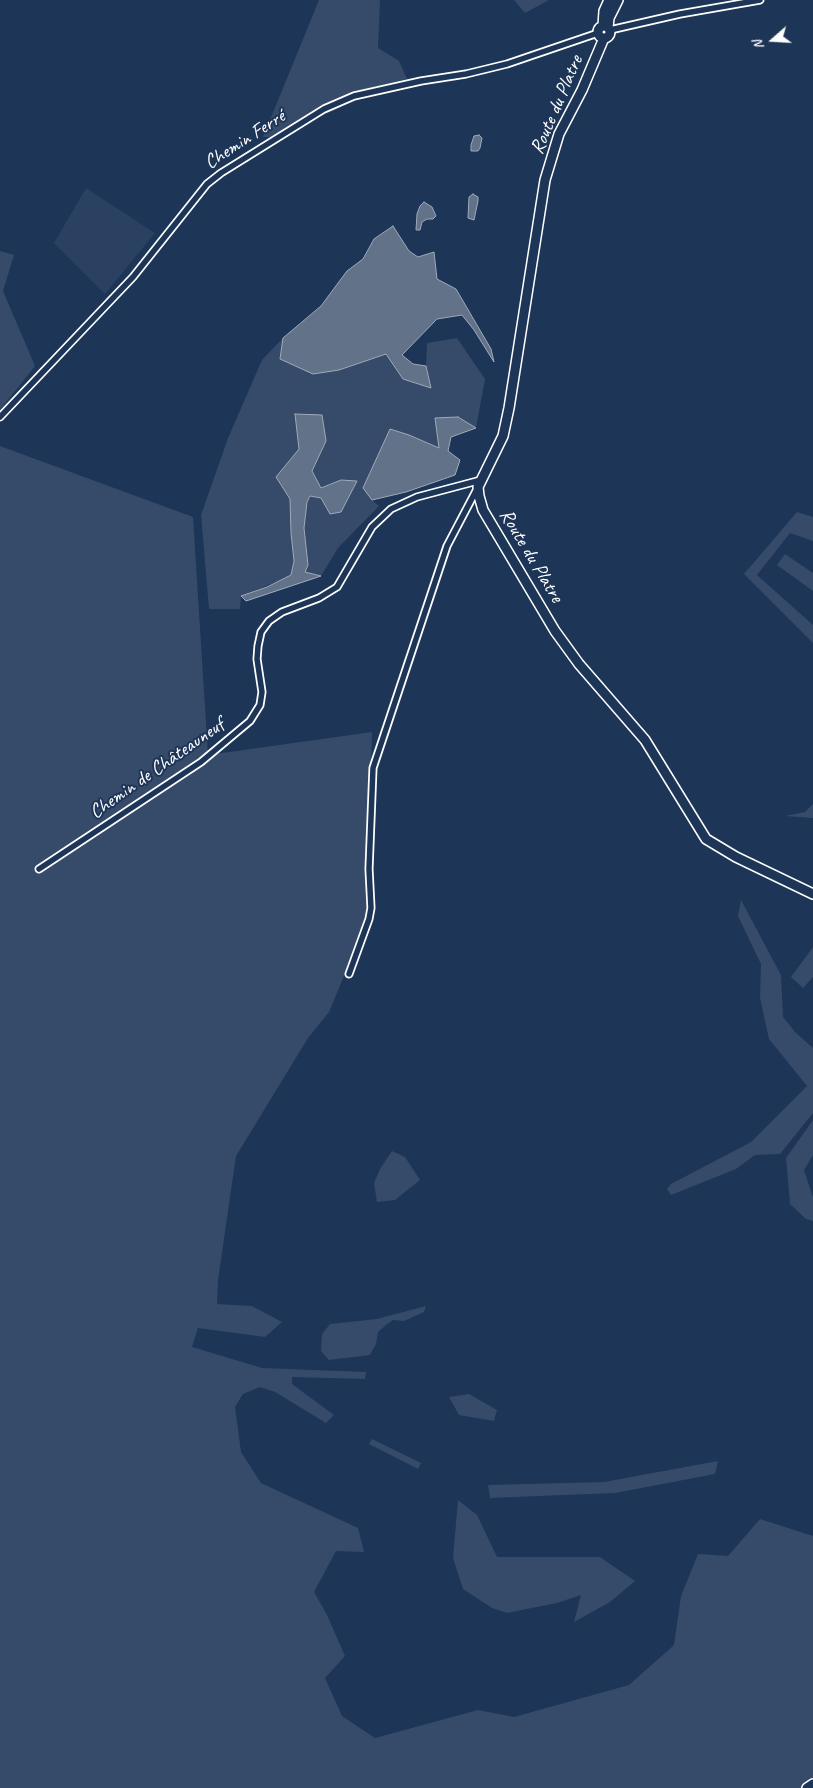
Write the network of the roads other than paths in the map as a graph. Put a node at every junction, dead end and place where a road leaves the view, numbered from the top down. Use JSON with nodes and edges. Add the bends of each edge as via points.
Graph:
{"nodes":[{"id":1,"x":609,"y":0,"type":"edge"},
{"id":2,"x":618,"y":0,"type":"edge"},
{"id":3,"x":760,"y":0,"type":"edge"},
{"id":4,"x":605,"y":31,"type":"junction"},
{"id":5,"x":0,"y":417,"type":"edge"},
{"id":6,"x":480,"y":484,"type":"junction"},
{"id":7,"x":39,"y":869,"type":"dead end"},
{"id":8,"x":813,"y":894,"type":"edge"},
{"id":9,"x":349,"y":974,"type":"dead end"},
{"id":10,"x":813,"y":1784,"type":"edge"},
{"id":11,"x":808,"y":1788,"type":"edge"}],
"edges":[{"from":1,"to":4,"type":"street","name":"Route du Platre","via":[[604,11]]},
{"from":2,"to":4,"type":"street","name":"Route du Platre"},
{"from":3,"to":4,"type":"street","name":"Chemin Ferré"},
{"from":4,"to":5,"type":"street","name":"Chemin Ferré","via":[[507,64],[354,96],[324,109],[221,173],[207,184],[92,322]]},
{"from":4,"to":6,"type":"street","name":"Route du Platre","via":[[582,90],[559,134],[546,180],[503,436]]},
{"from":6,"to":7,"type":"street","name":"Chemin de Châteauneuf","via":[[418,497],[392,509],[372,527],[337,587],[319,598],[282,612],[261,632],[257,658],[262,692],[260,705],[250,721],[201,762]]},
{"from":6,"to":8,"type":"street","name":"Route du Platre","via":[[478,496],[483,510],[555,631],[579,664],[645,740],[706,839],[736,858]]},
{"from":6,"to":9,"type":"street","via":[[447,546],[373,768],[369,869],[371,908]]},
{"from":10,"to":11,"type":"street"}]}
